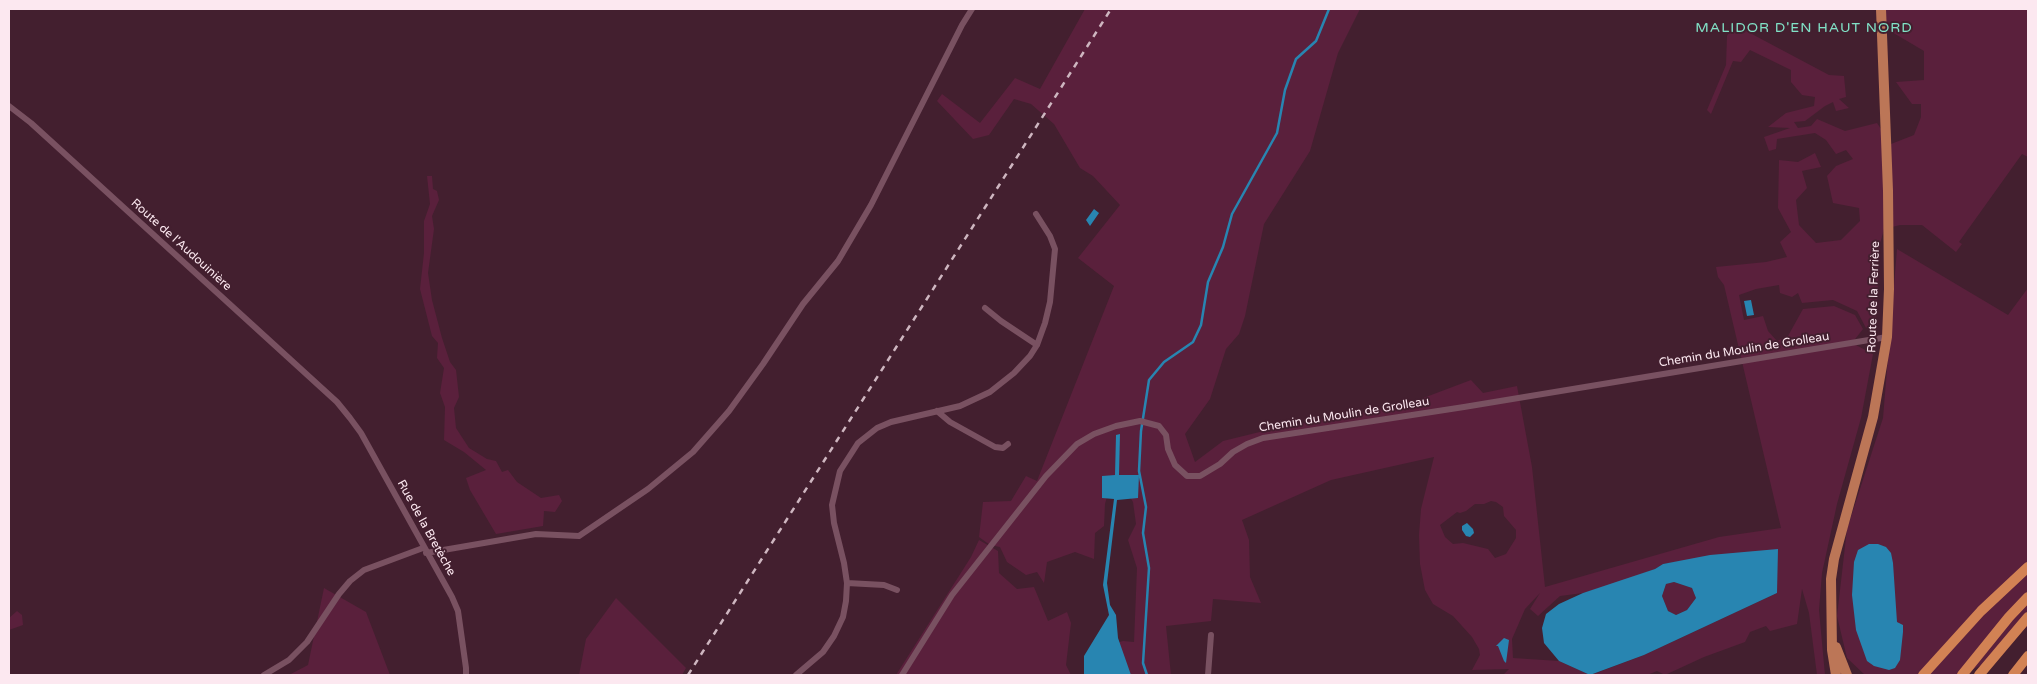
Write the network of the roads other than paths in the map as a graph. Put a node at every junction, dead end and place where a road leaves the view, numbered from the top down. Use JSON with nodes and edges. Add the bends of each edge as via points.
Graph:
{"nodes":[{"id":1,"x":972,"y":9,"type":"edge"},
{"id":2,"x":1881,"y":9,"type":"edge"},
{"id":3,"x":9,"y":106,"type":"edge"},
{"id":4,"x":1036,"y":214,"type":"dead end"},
{"id":5,"x":985,"y":308,"type":"dead end"},
{"id":6,"x":1887,"y":337,"type":"junction"},
{"id":7,"x":1037,"y":345,"type":"junction"},
{"id":8,"x":336,"y":402,"type":"joint"},
{"id":9,"x":936,"y":411,"type":"junction"},
{"id":10,"x":1008,"y":444,"type":"dead end"},
{"id":11,"x":425,"y":550,"type":"junction"},
{"id":12,"x":2028,"y":567,"type":"edge"},
{"id":13,"x":847,"y":582,"type":"junction"},
{"id":14,"x":897,"y":590,"type":"dead end"},
{"id":15,"x":2028,"y":597,"type":"edge"},
{"id":16,"x":2028,"y":617,"type":"edge"},
{"id":17,"x":1211,"y":635,"type":"dead end"},
{"id":18,"x":1833,"y":639,"type":"junction"},
{"id":19,"x":2028,"y":656,"type":"edge"},
{"id":20,"x":264,"y":675,"type":"edge"},
{"id":21,"x":466,"y":675,"type":"edge"},
{"id":22,"x":796,"y":675,"type":"edge"},
{"id":23,"x":902,"y":675,"type":"edge"},
{"id":24,"x":1208,"y":675,"type":"edge"},
{"id":25,"x":1836,"y":675,"type":"edge"},
{"id":26,"x":1848,"y":675,"type":"edge"},
{"id":27,"x":1923,"y":675,"type":"edge"},
{"id":28,"x":1962,"y":675,"type":"edge"},
{"id":29,"x":1979,"y":675,"type":"edge"},
{"id":30,"x":2013,"y":675,"type":"edge"}],
"edges":[{"from":1,"to":11,"type":"street","via":[[880,188],[838,261],[803,304],[729,411],[693,452],[648,490],[579,536],[536,534]]},
{"from":2,"to":6,"type":"main road","name":"Route de la Ferrière","via":[[1888,191]]},
{"from":3,"to":8,"type":"street","name":"Route de l'Audouinière"},
{"from":4,"to":7,"type":"street","via":[[1055,249],[1050,302]]},
{"from":5,"to":7,"type":"street"},
{"from":6,"to":18,"type":"main road","name":"Route de la Ferrière","via":[[1874,417],[1834,559]]},
{"from":6,"to":23,"type":"street","name":"Chemin du Moulin de Grolleau","via":[[1263,438],[1233,452],[1200,476],[1187,476],[1175,465],[1166,435],[1159,426],[1140,421],[1116,426],[1077,444],[1062,458],[952,595]]},
{"from":7,"to":9,"type":"street","via":[[1014,373],[990,392],[960,406]]},
{"from":8,"to":11,"type":"street","name":"Rue de la Bretèche","via":[[360,433]]},
{"from":9,"to":10,"type":"street","via":[[995,447],[1003,448]]},
{"from":9,"to":13,"type":"street","via":[[877,428],[858,443],[840,471],[832,505]]},
{"from":11,"to":20,"type":"street","via":[[364,570],[339,594],[307,642],[289,660]]},
{"from":11,"to":21,"type":"street","name":"Rue de la Bretèche","via":[[458,611]]},
{"from":12,"to":27,"type":"highway","via":[[1981,611]]},
{"from":13,"to":14,"type":"street"},
{"from":13,"to":22,"type":"street","via":[[843,618],[834,636],[823,652]]},
{"from":15,"to":28,"type":"highway"},
{"from":16,"to":29,"type":"highway"},
{"from":17,"to":24,"type":"street"},
{"from":18,"to":25,"type":"main road","name":"Route de la Ferrière"},
{"from":18,"to":26,"type":"main road","name":"Route de la Ferrière"},
{"from":19,"to":30,"type":"highway"}]}
